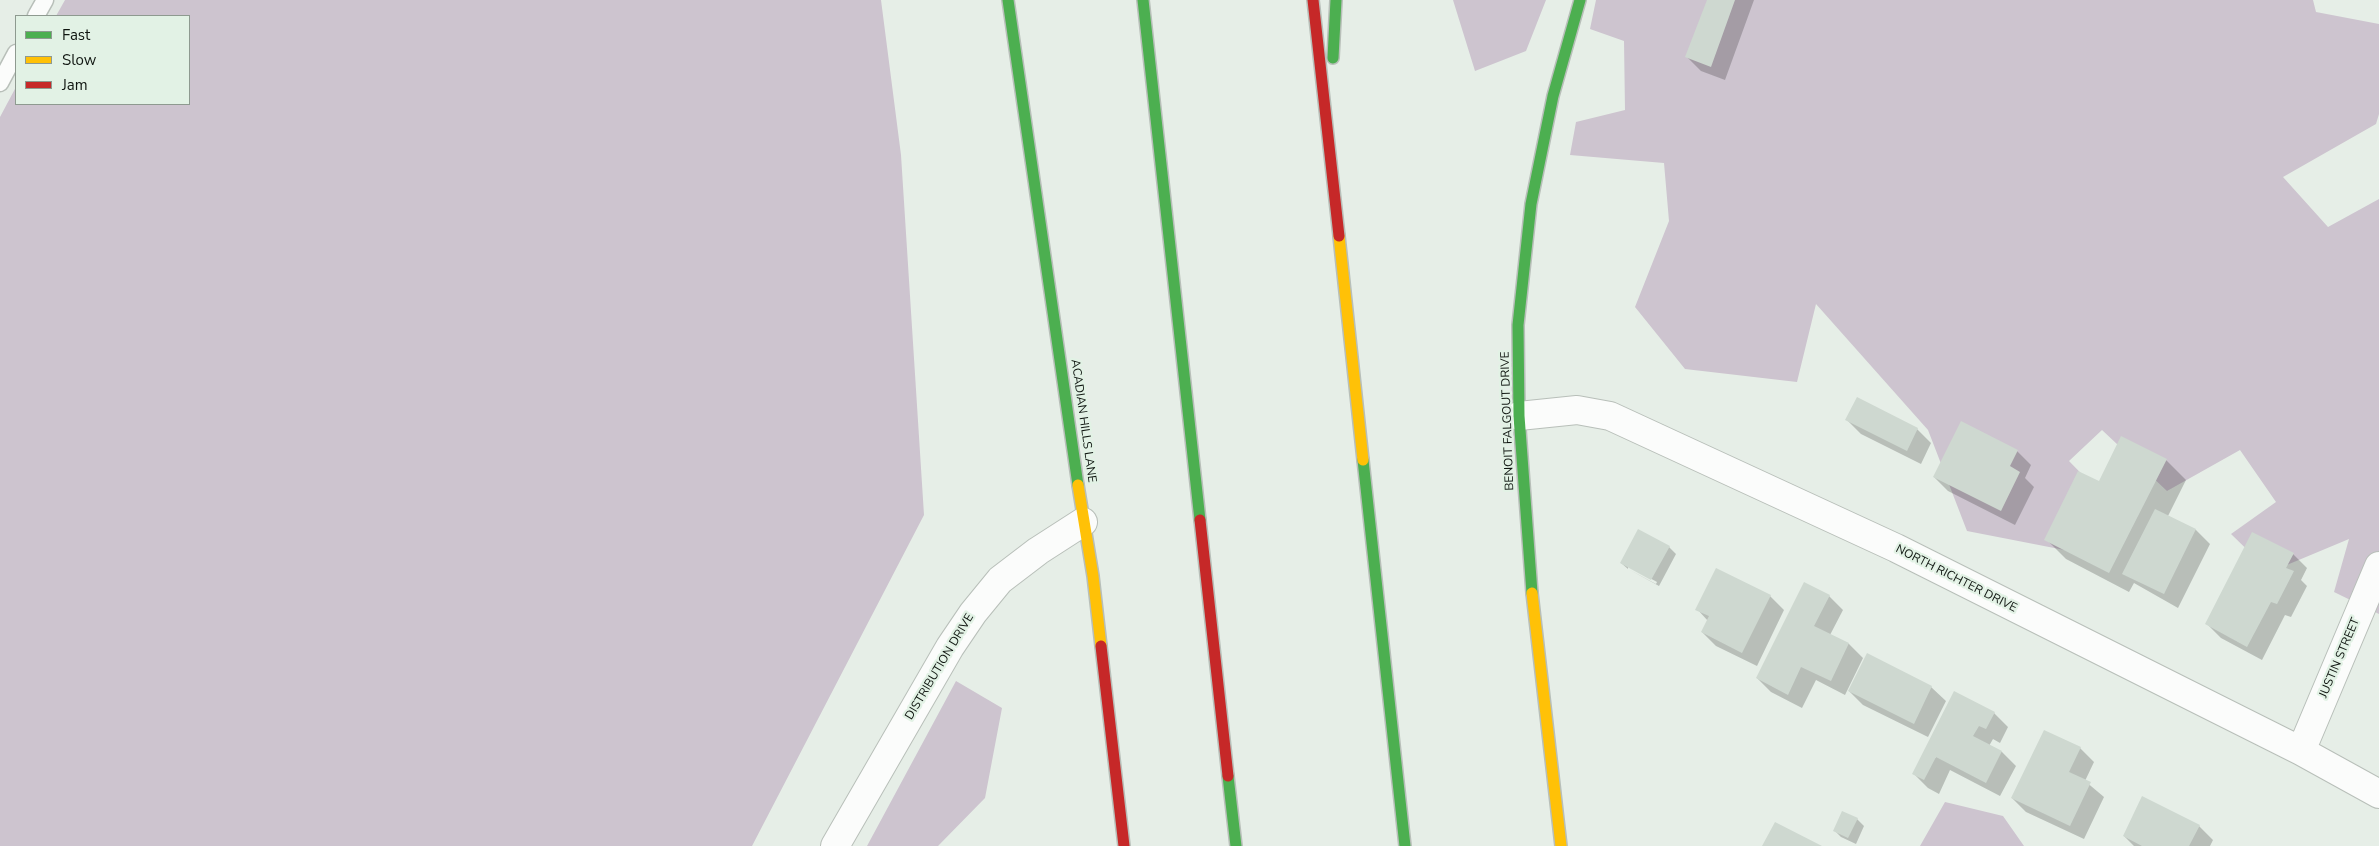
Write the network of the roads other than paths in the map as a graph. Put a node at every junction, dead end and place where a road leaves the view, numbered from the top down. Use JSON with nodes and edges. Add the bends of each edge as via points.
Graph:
{"nodes":[{"id":1,"x":45,"y":0,"type":"edge"},
{"id":2,"x":1008,"y":0,"type":"edge"},
{"id":3,"x":1142,"y":0,"type":"edge"},
{"id":4,"x":1313,"y":0,"type":"edge"},
{"id":5,"x":1336,"y":0,"type":"edge"},
{"id":6,"x":1580,"y":0,"type":"edge"},
{"id":7,"x":37,"y":15,"type":"edge"},
{"id":8,"x":15,"y":55,"type":"edge"},
{"id":9,"x":0,"y":82,"type":"edge"},
{"id":10,"x":1328,"y":142,"type":"junction"},
{"id":11,"x":1519,"y":416,"type":"junction"},
{"id":12,"x":1083,"y":522,"type":"junction"},
{"id":13,"x":2379,"y":566,"type":"edge"},
{"id":14,"x":2301,"y":751,"type":"junction"},
{"id":15,"x":2379,"y":794,"type":"edge"},
{"id":16,"x":835,"y":846,"type":"edge"},
{"id":17,"x":1124,"y":846,"type":"edge"},
{"id":18,"x":1236,"y":846,"type":"edge"},
{"id":19,"x":1405,"y":846,"type":"edge"},
{"id":20,"x":1560,"y":846,"type":"edge"}],
"edges":[{"from":1,"to":7,"type":"lane"},
{"from":2,"to":12,"type":"main road","name":"ACADIAN HILLS LANE"},
{"from":3,"to":18,"type":"main road"},
{"from":4,"to":10,"type":"main road"},
{"from":5,"to":10,"type":"main road"},
{"from":6,"to":11,"type":"main road","name":"BENOIT FALGOUT DRIVE","via":[[1553,96],[1531,204],[1518,325]]},
{"from":8,"to":9,"type":"lane"},
{"from":10,"to":19,"type":"main road"},
{"from":11,"to":14,"type":"street","name":"NORTH RICHTER DRIVE","via":[[1577,410],[1610,416],[1896,548]]},
{"from":11,"to":20,"type":"main road","name":"BENOIT FALGOUT DRIVE","via":[[1532,594]]},
{"from":12,"to":16,"type":"street","name":"DISTRIBUTION DRIVE","via":[[1000,580],[972,613]]},
{"from":12,"to":17,"type":"main road","name":"ACADIAN HILLS LANE","via":[[1093,576]]},
{"from":13,"to":14,"type":"street","name":"JUSTIN STREET"},
{"from":14,"to":15,"type":"street","name":"NORTH RICHTER DRIVE"}]}
